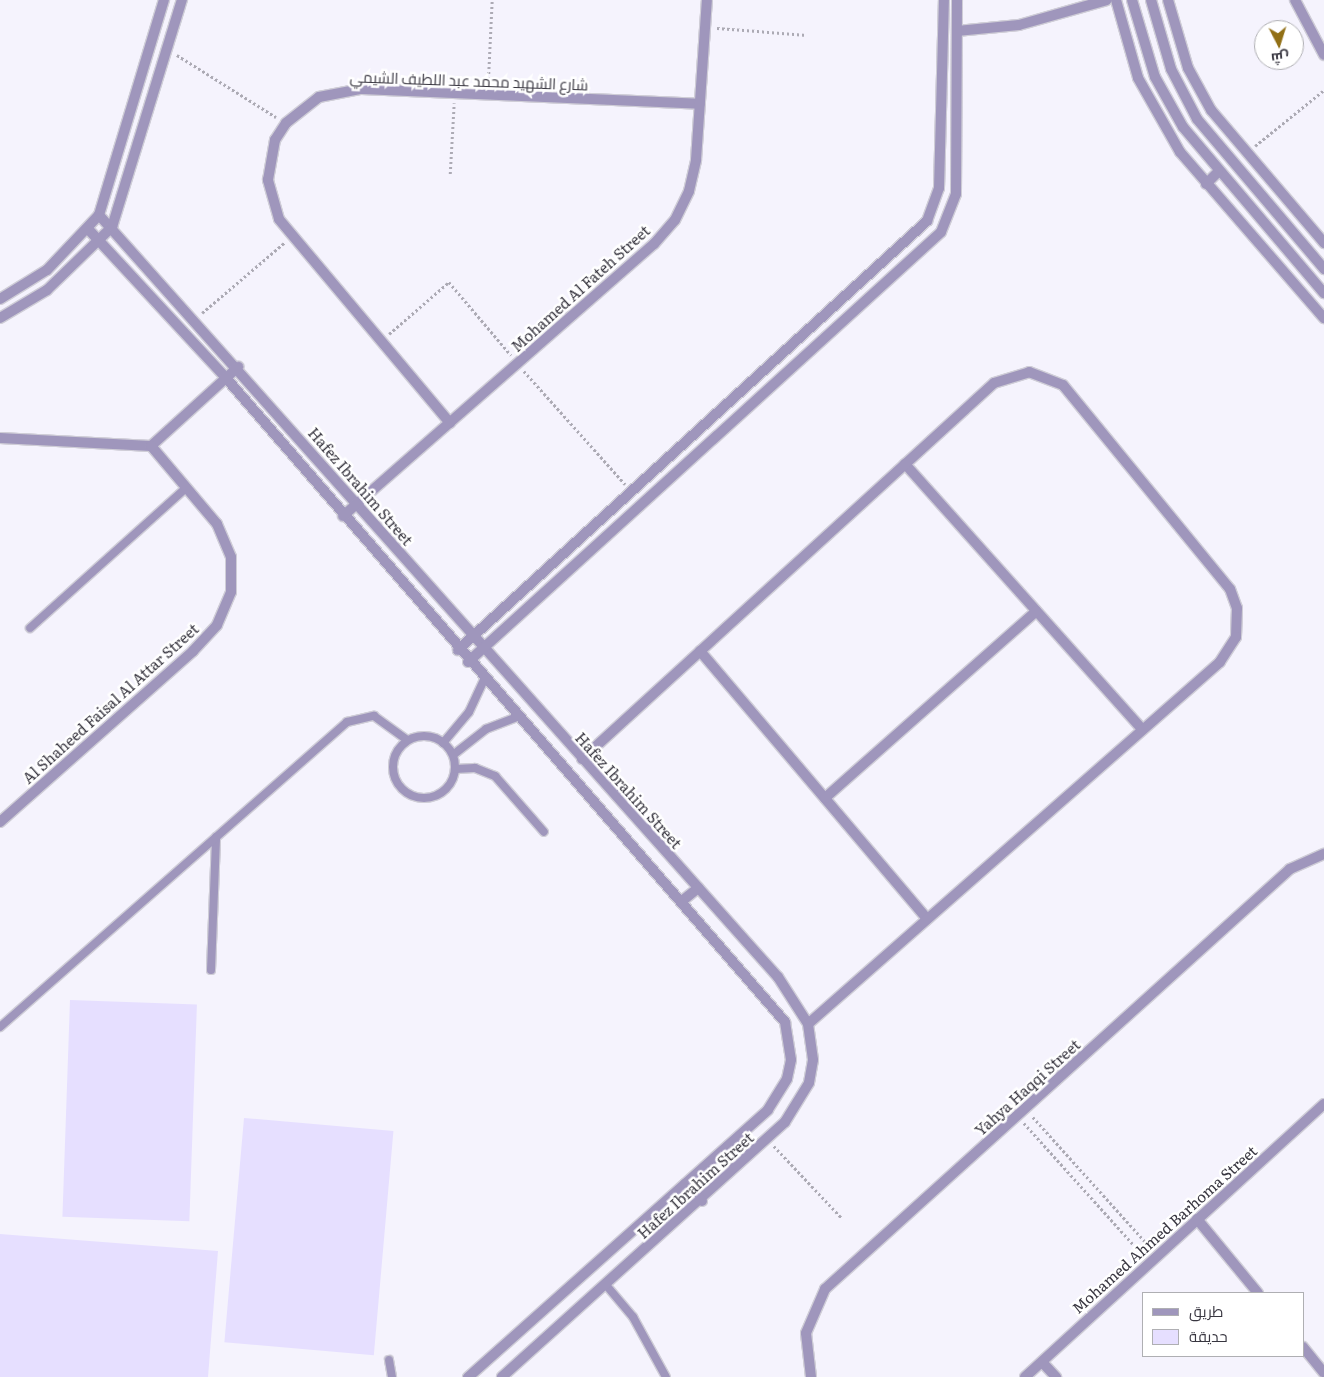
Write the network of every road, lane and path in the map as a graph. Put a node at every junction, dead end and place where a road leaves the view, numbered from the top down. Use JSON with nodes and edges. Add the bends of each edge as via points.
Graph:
{"nodes":[{"id":1,"x":164,"y":0,"type":"edge"},
{"id":2,"x":182,"y":0,"type":"edge"},
{"id":3,"x":492,"y":0,"type":"edge"},
{"id":4,"x":707,"y":0,"type":"edge"},
{"id":5,"x":944,"y":0,"type":"edge"},
{"id":6,"x":957,"y":0,"type":"edge"},
{"id":7,"x":1107,"y":0,"type":"edge"},
{"id":8,"x":1116,"y":0,"type":"edge"},
{"id":9,"x":1132,"y":0,"type":"edge"},
{"id":10,"x":1151,"y":0,"type":"edge"},
{"id":11,"x":1168,"y":0,"type":"edge"},
{"id":12,"x":1295,"y":0,"type":"edge"},
{"id":13,"x":705,"y":27,"type":"junction"},
{"id":14,"x":957,"y":32,"type":"junction"},
{"id":15,"x":807,"y":35,"type":"dead end"},
{"id":16,"x":167,"y":49,"type":"junction"},
{"id":17,"x":1324,"y":55,"type":"edge"},
{"id":18,"x":942,"y":80,"type":"junction"},
{"id":19,"x":957,"y":80,"type":"junction"},
{"id":20,"x":1324,"y":90,"type":"edge"},
{"id":21,"x":455,"y":94,"type":"junction"},
{"id":22,"x":487,"y":95,"type":"junction"},
{"id":23,"x":700,"y":104,"type":"junction"},
{"id":24,"x":286,"y":123,"type":"junction"},
{"id":25,"x":1246,"y":154,"type":"junction"},
{"id":26,"x":1218,"y":172,"type":"junction"},
{"id":27,"x":450,"y":174,"type":"dead end"},
{"id":28,"x":1206,"y":184,"type":"junction"},
{"id":29,"x":99,"y":215,"type":"junction"},
{"id":30,"x":112,"y":227,"type":"junction"},
{"id":31,"x":89,"y":230,"type":"junction"},
{"id":32,"x":292,"y":236,"type":"junction"},
{"id":33,"x":102,"y":240,"type":"junction"},
{"id":34,"x":907,"y":243,"type":"junction"},
{"id":35,"x":1324,"y":243,"type":"edge"},
{"id":36,"x":917,"y":256,"type":"junction"},
{"id":37,"x":1324,"y":269,"type":"edge"},
{"id":38,"x":1324,"y":293,"type":"edge"},
{"id":39,"x":0,"y":299,"type":"edge"},
{"id":40,"x":0,"y":318,"type":"edge"},
{"id":41,"x":1324,"y":318,"type":"edge"},
{"id":42,"x":195,"y":319,"type":"junction"},
{"id":43,"x":381,"y":341,"type":"junction"},
{"id":44,"x":518,"y":363,"type":"junction"},
{"id":45,"x":238,"y":368,"type":"junction"},
{"id":46,"x":226,"y":378,"type":"junction"},
{"id":47,"x":450,"y":423,"type":"junction"},
{"id":48,"x":0,"y":438,"type":"edge"},
{"id":49,"x":151,"y":446,"type":"junction"},
{"id":50,"x":905,"y":464,"type":"junction"},
{"id":51,"x":186,"y":488,"type":"junction"},
{"id":52,"x":632,"y":492,"type":"junction"},
{"id":53,"x":357,"y":504,"type":"junction"},
{"id":54,"x":343,"y":516,"type":"junction"},
{"id":55,"x":1036,"y":611,"type":"junction"},
{"id":56,"x":30,"y":628,"type":"dead end"},
{"id":57,"x":472,"y":637,"type":"junction"},
{"id":58,"x":483,"y":649,"type":"junction"},
{"id":59,"x":458,"y":650,"type":"junction"},
{"id":60,"x":700,"y":651,"type":"junction"},
{"id":61,"x":468,"y":662,"type":"junction"},
{"id":62,"x":484,"y":680,"type":"junction"},
{"id":63,"x":518,"y":717,"type":"junction"},
{"id":64,"x":1142,"y":729,"type":"junction"},
{"id":65,"x":407,"y":740,"type":"junction"},
{"id":66,"x":443,"y":743,"type":"junction"},
{"id":67,"x":452,"y":755,"type":"junction"},
{"id":68,"x":582,"y":759,"type":"junction"},
{"id":69,"x":455,"y":770,"type":"junction"},
{"id":70,"x":824,"y":798,"type":"junction"},
{"id":71,"x":0,"y":822,"type":"edge"},
{"id":72,"x":544,"y":832,"type":"dead end"},
{"id":73,"x":216,"y":837,"type":"junction"},
{"id":74,"x":1324,"y":854,"type":"edge"},
{"id":75,"x":698,"y":888,"type":"junction"},
{"id":76,"x":682,"y":902,"type":"junction"},
{"id":77,"x":927,"y":919,"type":"junction"},
{"id":78,"x":211,"y":970,"type":"dead end"},
{"id":79,"x":808,"y":1024,"type":"junction"},
{"id":80,"x":0,"y":1028,"type":"edge"},
{"id":81,"x":1324,"y":1104,"type":"edge"},
{"id":82,"x":1021,"y":1112,"type":"junction"},
{"id":83,"x":768,"y":1139,"type":"junction"},
{"id":84,"x":685,"y":1184,"type":"junction"},
{"id":85,"x":702,"y":1201,"type":"junction"},
{"id":86,"x":841,"y":1217,"type":"dead end"},
{"id":87,"x":1197,"y":1219,"type":"junction"},
{"id":88,"x":1158,"y":1256,"type":"junction"},
{"id":89,"x":1150,"y":1263,"type":"junction"},
{"id":90,"x":606,"y":1285,"type":"junction"},
{"id":91,"x":1257,"y":1292,"type":"edge"},
{"id":92,"x":1304,"y":1348,"type":"edge"},
{"id":93,"x":389,"y":1360,"type":"dead end"},
{"id":94,"x":1042,"y":1362,"type":"junction"},
{"id":95,"x":1320,"y":1362,"type":"edge"},
{"id":96,"x":1324,"y":1373,"type":"edge"},
{"id":97,"x":504,"y":1376,"type":"edge"},
{"id":98,"x":392,"y":1377,"type":"edge"},
{"id":99,"x":468,"y":1377,"type":"edge"},
{"id":100,"x":666,"y":1377,"type":"edge"},
{"id":101,"x":811,"y":1377,"type":"edge"},
{"id":102,"x":1025,"y":1377,"type":"edge"},
{"id":103,"x":1056,"y":1377,"type":"edge"}],
"edges":[{"from":1,"to":29,"type":"street"},
{"from":2,"to":16,"type":"street"},
{"from":3,"to":22,"type":"path"},
{"from":4,"to":13,"type":"street","name":"Mohamed Al Fateh Street"},
{"from":5,"to":18,"type":"street"},
{"from":6,"to":14,"type":"street"},
{"from":7,"to":14,"type":"street","via":[[1019,25]]},
{"from":8,"to":28,"type":"street","via":[[1138,78],[1157,116]]},
{"from":9,"to":26,"type":"street","via":[[1145,50],[1168,103]]},
{"from":10,"to":37,"type":"street","via":[[1171,69],[1197,118]]},
{"from":11,"to":25,"type":"street","via":[[1178,40],[1198,90]]},
{"from":12,"to":17,"type":"street"},
{"from":13,"to":15,"type":"path"},
{"from":13,"to":23,"type":"street","name":"Mohamed Al Fateh Street"},
{"from":14,"to":19,"type":"street"},
{"from":16,"to":24,"type":"path"},
{"from":16,"to":30,"type":"street"},
{"from":18,"to":19,"type":"street"},
{"from":18,"to":34,"type":"street","via":[[938,188],[927,221]]},
{"from":19,"to":36,"type":"street","via":[[953,208],[941,232]]},
{"from":20,"to":25,"type":"path"},
{"from":21,"to":22,"type":"street","name":"شارع الشهيد محمد عبد اللطيف الشيمي"},
{"from":21,"to":24,"type":"street","name":"شارع الشهيد محمد عبد اللطيف الشيمي","via":[[340,90],[313,100]]},
{"from":21,"to":27,"type":"path"},
{"from":22,"to":23,"type":"street","name":"شارع الشهيد محمد عبد اللطيف الشيمي"},
{"from":23,"to":44,"type":"street","name":"Mohamed Al Fateh Street","via":[[696,160],[689,191],[675,220],[654,244]]},
{"from":24,"to":32,"type":"street","name":"شارع الشهيد محمد عبد اللطيف الشيمي","via":[[275,140],[268,180],[271,201]]},
{"from":25,"to":35,"type":"street"},
{"from":26,"to":28,"type":"street"},
{"from":26,"to":38,"type":"street"},
{"from":28,"to":41,"type":"street"},
{"from":29,"to":30,"type":"street","name":"Hafez Ibrahim Street"},
{"from":29,"to":31,"type":"street"},
{"from":30,"to":33,"type":"street"},
{"from":30,"to":42,"type":"street","name":"Hafez Ibrahim Street"},
{"from":31,"to":33,"type":"street","name":"Hafez Ibrahim Street"},
{"from":31,"to":39,"type":"street","via":[[47,270]]},
{"from":32,"to":42,"type":"path"},
{"from":32,"to":43,"type":"street","name":"شارع الشهيد محمد عبد اللطيف الشيمي"},
{"from":33,"to":40,"type":"street","via":[[47,290]]},
{"from":33,"to":46,"type":"street","name":"Hafez Ibrahim Street"},
{"from":34,"to":36,"type":"street"},
{"from":34,"to":52,"type":"street"},
{"from":36,"to":58,"type":"street"},
{"from":42,"to":45,"type":"street","name":"Hafez Ibrahim Street"},
{"from":43,"to":44,"type":"path","via":[[449,282]]},
{"from":43,"to":47,"type":"street","name":"شارع الشهيد محمد عبد اللطيف الشيمي"},
{"from":44,"to":47,"type":"street","name":"Mohamed Al Fateh Street"},
{"from":44,"to":52,"type":"path"},
{"from":45,"to":46,"type":"street"},
{"from":45,"to":53,"type":"street","name":"Hafez Ibrahim Street"},
{"from":46,"to":49,"type":"street"},
{"from":46,"to":54,"type":"street","name":"Hafez Ibrahim Street"},
{"from":47,"to":53,"type":"street","name":"Mohamed Al Fateh Street"},
{"from":48,"to":49,"type":"street"},
{"from":49,"to":51,"type":"street","name":"Al Shaheed Faisal Al Attar Street"},
{"from":50,"to":55,"type":"street"},
{"from":50,"to":60,"type":"street"},
{"from":50,"to":64,"type":"street","via":[[1002,378],[1029,372],[1063,385],[1230,589],[1238,608],[1236,637],[1227,655]]},
{"from":51,"to":56,"type":"lane"},
{"from":51,"to":71,"type":"street","name":"Al Shaheed Faisal Al Attar Street","via":[[217,524],[230,557],[230,592],[217,625]]},
{"from":52,"to":57,"type":"street"},
{"from":53,"to":54,"type":"street","name":"Mohamed Al Fateh Street"},
{"from":53,"to":57,"type":"street","name":"Hafez Ibrahim Street"},
{"from":54,"to":59,"type":"street","name":"Hafez Ibrahim Street"},
{"from":55,"to":64,"type":"street"},
{"from":55,"to":70,"type":"street"},
{"from":57,"to":58,"type":"street","name":"Hafez Ibrahim Street"},
{"from":57,"to":59,"type":"street"},
{"from":58,"to":61,"type":"street"},
{"from":58,"to":68,"type":"street","name":"Hafez Ibrahim Street"},
{"from":59,"to":61,"type":"street","name":"Hafez Ibrahim Street"},
{"from":60,"to":68,"type":"street"},
{"from":60,"to":70,"type":"street"},
{"from":61,"to":62,"type":"street","name":"Hafez Ibrahim Street"},
{"from":62,"to":63,"type":"street","name":"Hafez Ibrahim Street"},
{"from":62,"to":66,"type":"lane","via":[[469,712]]},
{"from":63,"to":67,"type":"lane","via":[[486,729]]},
{"from":63,"to":76,"type":"street","name":"Hafez Ibrahim Street"},
{"from":64,"to":77,"type":"street"},
{"from":65,"to":66,"type":"lane","via":[[430,736]]},
{"from":65,"to":69,"type":"lane","via":[[396,751],[392,765],[394,780],[404,792],[433,798],[450,784]]},
{"from":65,"to":73,"type":"lane","via":[[381,719],[352,718]]},
{"from":66,"to":67,"type":"lane"},
{"from":67,"to":69,"type":"lane"},
{"from":68,"to":75,"type":"street","name":"Hafez Ibrahim Street"},
{"from":69,"to":72,"type":"lane","via":[[475,768],[495,776]]},
{"from":70,"to":77,"type":"street"},
{"from":73,"to":78,"type":"lane"},
{"from":73,"to":80,"type":"lane"},
{"from":74,"to":82,"type":"street","name":"Yahya Haqqi Street","via":[[1290,869]]},
{"from":75,"to":76,"type":"street"},
{"from":75,"to":79,"type":"street","name":"Hafez Ibrahim Street","via":[[793,995]]},
{"from":76,"to":84,"type":"street","name":"Hafez Ibrahim Street","via":[[774,1005],[785,1022],[791,1060],[787,1078],[768,1110]]},
{"from":77,"to":79,"type":"street"},
{"from":79,"to":83,"type":"street","name":"Hafez Ibrahim Street","via":[[813,1060],[809,1083],[798,1104]]},
{"from":81,"to":87,"type":"street","name":"Mohamed Ahmed Barhoma Street"},
{"from":82,"to":88,"type":"path"},
{"from":82,"to":89,"type":"path"},
{"from":82,"to":101,"type":"street","name":"Yahya Haqqi Street","via":[[825,1289],[806,1333]]},
{"from":83,"to":85,"type":"street","name":"Hafez Ibrahim Street"},
{"from":83,"to":86,"type":"path"},
{"from":84,"to":85,"type":"street"},
{"from":84,"to":99,"type":"street","name":"Hafez Ibrahim Street"},
{"from":85,"to":90,"type":"street","name":"Hafez Ibrahim Street"},
{"from":87,"to":88,"type":"street","name":"Mohamed Ahmed Barhoma Street"},
{"from":87,"to":91,"type":"street"},
{"from":88,"to":89,"type":"street","name":"Mohamed Ahmed Barhoma Street"},
{"from":89,"to":94,"type":"street","name":"Mohamed Ahmed Barhoma Street"},
{"from":90,"to":97,"type":"street","name":"Hafez Ibrahim Street"},
{"from":90,"to":100,"type":"lane","via":[[633,1316]]},
{"from":92,"to":95,"type":"street"},
{"from":93,"to":98,"type":"lane"},
{"from":94,"to":102,"type":"street","name":"Mohamed Ahmed Barhoma Street"},
{"from":94,"to":103,"type":"street"},
{"from":95,"to":96,"type":"street"}]}
